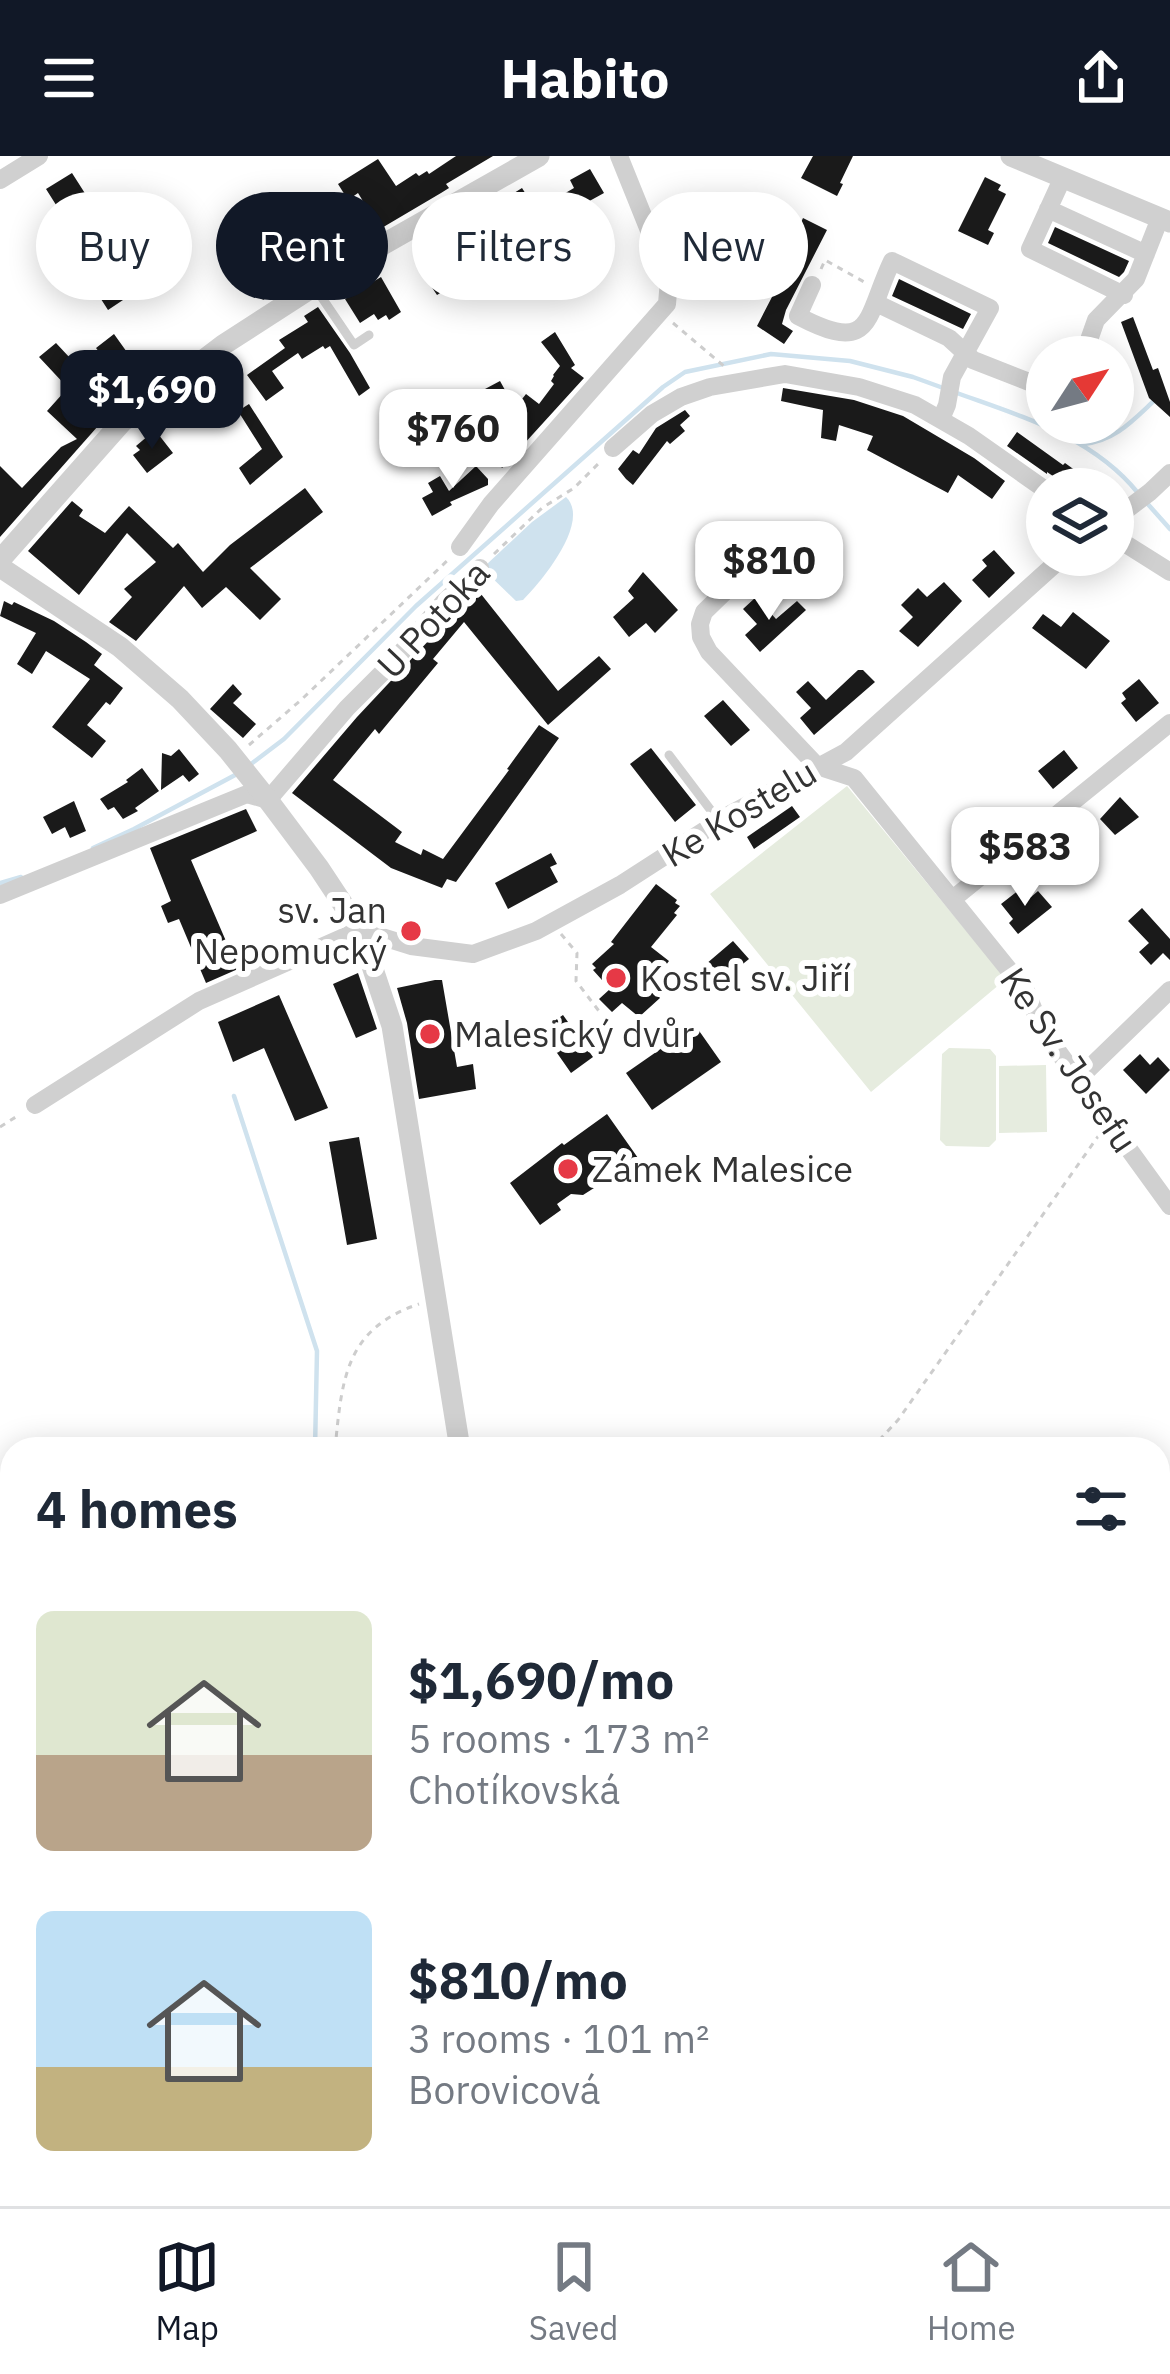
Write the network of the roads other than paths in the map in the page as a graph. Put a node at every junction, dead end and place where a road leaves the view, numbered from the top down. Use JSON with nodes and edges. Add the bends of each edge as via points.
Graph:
{"nodes":[{"id":1,"x":39,"y":156,"type":"edge"},
{"id":2,"x":539,"y":156,"type":"edge"},
{"id":3,"x":619,"y":156,"type":"edge"},
{"id":4,"x":1011,"y":156,"type":"edge"},
{"id":5,"x":1063,"y":178,"type":"junction"},
{"id":6,"x":0,"y":180,"type":"edge"},
{"id":7,"x":1048,"y":209,"type":"junction"},
{"id":8,"x":1165,"y":220,"type":"edge"},
{"id":9,"x":388,"y":243,"type":"edge"},
{"id":10,"x":1146,"y":254,"type":"junction"},
{"id":11,"x":812,"y":285,"type":"road end"},
{"id":12,"x":1124,"y":295,"type":"junction"},
{"id":13,"x":877,"y":296,"type":"junction"},
{"id":14,"x":293,"y":300,"type":"edge"},
{"id":15,"x":323,"y":300,"type":"edge"},
{"id":16,"x":369,"y":335,"type":"dead end"},
{"id":17,"x":1090,"y":336,"type":"edge"},
{"id":18,"x":966,"y":355,"type":"junction"},
{"id":19,"x":1026,"y":381,"type":"edge"},
{"id":20,"x":944,"y":412,"type":"junction"},
{"id":21,"x":614,"y":448,"type":"road end"},
{"id":22,"x":1170,"y":473,"type":"edge"},
{"id":23,"x":1026,"y":475,"type":"edge"},
{"id":24,"x":1134,"y":505,"type":"edge"},
{"id":25,"x":460,"y":547,"type":"road end"},
{"id":26,"x":1134,"y":549,"type":"edge"},
{"id":27,"x":0,"y":564,"type":"edge"},
{"id":28,"x":480,"y":568,"type":"road end"},
{"id":29,"x":1170,"y":572,"type":"edge"},
{"id":30,"x":762,"y":575,"type":"dead end"},
{"id":31,"x":1042,"y":576,"type":"edge"},
{"id":32,"x":1170,"y":723,"type":"edge"},
{"id":33,"x":669,"y":755,"type":"dead end"},
{"id":34,"x":817,"y":766,"type":"junction"},
{"id":35,"x":268,"y":800,"type":"junction"},
{"id":36,"x":719,"y":820,"type":"junction"},
{"id":37,"x":0,"y":895,"type":"edge"},
{"id":38,"x":954,"y":898,"type":"junction"},
{"id":39,"x":360,"y":930,"type":"junction"},
{"id":40,"x":1170,"y":990,"type":"edge"},
{"id":41,"x":1077,"y":1080,"type":"junction"},
{"id":42,"x":35,"y":1105,"type":"road end"},
{"id":43,"x":1170,"y":1206,"type":"edge"},
{"id":44,"x":458,"y":1437,"type":"edge"}],
"edges":[{"from":1,"to":6,"type":"street"},
{"from":2,"to":9,"type":"street"},
{"from":3,"to":25,"type":"street","via":[[670,296]]},
{"from":4,"to":5,"type":"street"},
{"from":5,"to":7,"type":"street"},
{"from":5,"to":8,"type":"street"},
{"from":7,"to":10,"type":"street"},
{"from":7,"to":12,"type":"street","via":[[1030,249]]},
{"from":8,"to":10,"type":"street"},
{"from":10,"to":12,"type":"street"},
{"from":11,"to":13,"type":"street","via":[[798,316],[844,334],[872,316]]},
{"from":12,"to":17,"type":"street"},
{"from":13,"to":18,"type":"street"},
{"from":13,"to":18,"type":"street","via":[[892,261],[990,308]]},
{"from":14,"to":27,"type":"street","via":[[122,422]]},
{"from":15,"to":16,"type":"lane","via":[[354,345]]},
{"from":18,"to":19,"type":"street"},
{"from":18,"to":20,"type":"street"},
{"from":20,"to":21,"type":"street","via":[[785,374],[681,397]]},
{"from":20,"to":23,"type":"street"},
{"from":22,"to":24,"type":"street"},
{"from":26,"to":29,"type":"street"},
{"from":27,"to":35,"type":"street","via":[[180,699]]},
{"from":28,"to":35,"type":"street","name":"U Potoka"},
{"from":30,"to":34,"type":"street","name":"Ke Sv. Josefu","via":[[738,579],[704,612],[701,637]]},
{"from":31,"to":34,"type":"street","name":"Ke Kostelu","via":[[846,752]]},
{"from":32,"to":38,"type":"street"},
{"from":33,"to":36,"type":"lane"},
{"from":34,"to":36,"type":"street","name":"Ke Kostelu"},
{"from":34,"to":38,"type":"street","name":"Ke Sv. Josefu","via":[[854,778]]},
{"from":35,"to":37,"type":"street","via":[[247,794]]},
{"from":35,"to":39,"type":"street"},
{"from":36,"to":39,"type":"street","name":"Ke Kostelu","via":[[536,932],[472,954]]},
{"from":38,"to":41,"type":"street","name":"Ke Sv. Josefu","via":[[1027,991]]},
{"from":39,"to":42,"type":"street","via":[[200,1001]]},
{"from":39,"to":44,"type":"street","via":[[392,1026]]},
{"from":40,"to":41,"type":"street"},
{"from":41,"to":43,"type":"street","name":"Ke Sv. Josefu"}]}
